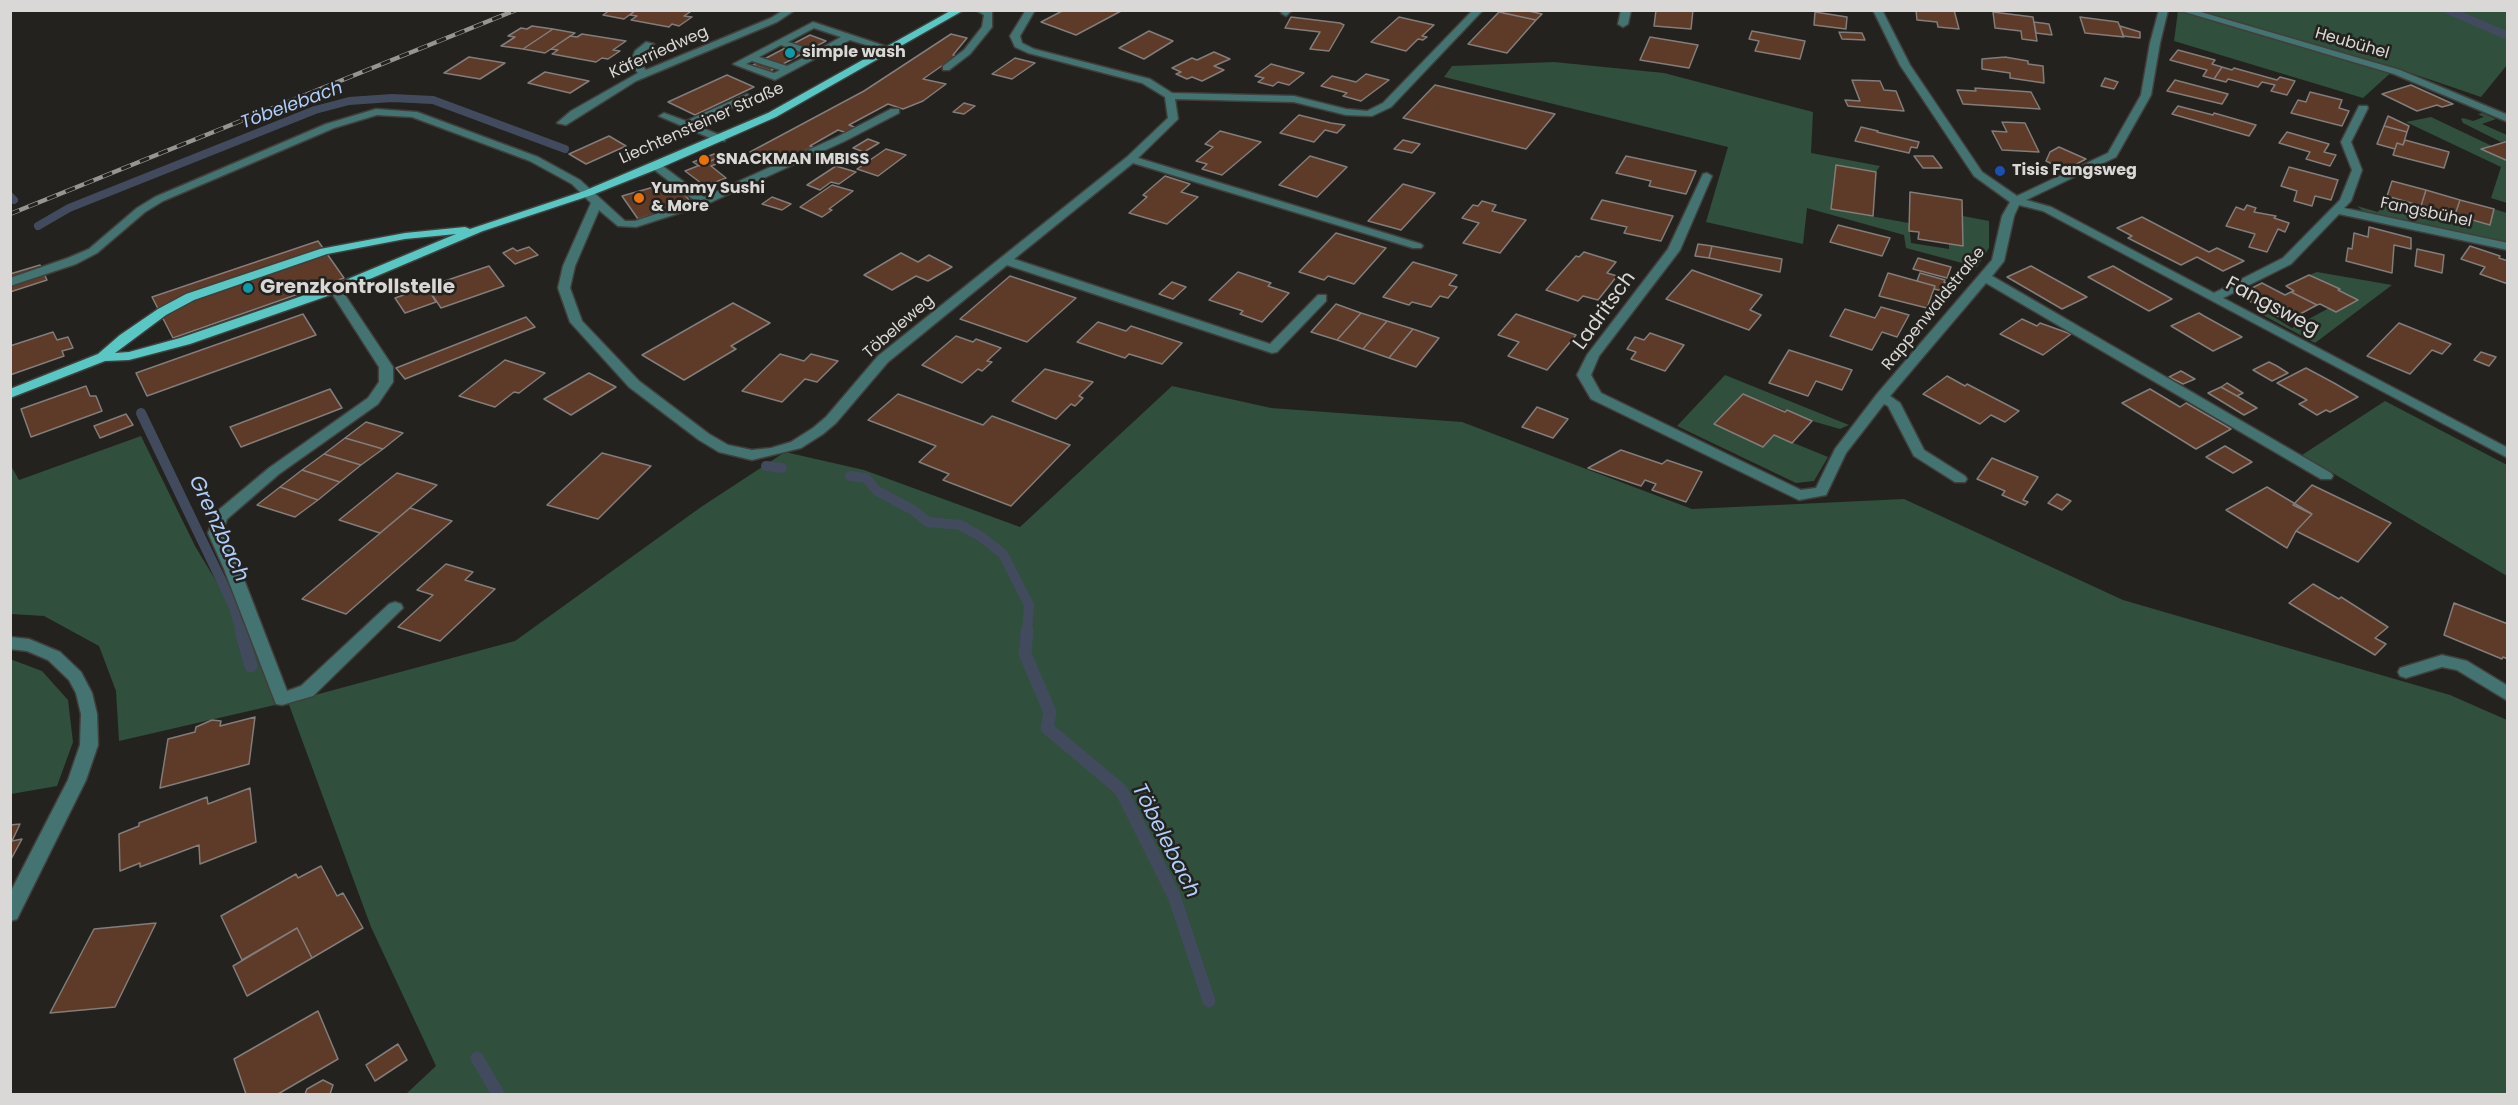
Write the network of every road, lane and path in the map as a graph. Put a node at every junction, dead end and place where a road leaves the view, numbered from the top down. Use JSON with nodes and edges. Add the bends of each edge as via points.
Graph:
{"nodes":[{"id":1,"x":791,"y":10,"type":"edge"},
{"id":2,"x":960,"y":10,"type":"edge"},
{"id":3,"x":980,"y":10,"type":"edge"},
{"id":4,"x":1031,"y":10,"type":"edge"},
{"id":5,"x":1479,"y":10,"type":"edge"},
{"id":6,"x":1626,"y":10,"type":"edge"},
{"id":7,"x":1877,"y":10,"type":"edge"},
{"id":8,"x":2164,"y":10,"type":"edge"},
{"id":9,"x":2182,"y":10,"type":"edge"},
{"id":10,"x":1623,"y":24,"type":"dead end"},
{"id":11,"x":792,"y":36,"type":"junction"},
{"id":12,"x":849,"y":37,"type":"junction"},
{"id":13,"x":780,"y":42,"type":"junction"},
{"id":14,"x":649,"y":45,"type":"dead end"},
{"id":15,"x":829,"y":48,"type":"junction"},
{"id":16,"x":892,"y":50,"type":"junction"},
{"id":17,"x":761,"y":52,"type":"junction"},
{"id":18,"x":817,"y":54,"type":"junction"},
{"id":19,"x":798,"y":64,"type":"junction"},
{"id":20,"x":946,"y":68,"type":"dead end"},
{"id":21,"x":644,"y":74,"type":"junction"},
{"id":22,"x":1170,"y":96,"type":"junction"},
{"id":23,"x":747,"y":97,"type":"dead end"},
{"id":24,"x":2363,"y":108,"type":"dead end"},
{"id":25,"x":895,"y":111,"type":"dead end"},
{"id":26,"x":664,"y":116,"type":"dead end"},
{"id":27,"x":2508,"y":119,"type":"edge"},
{"id":28,"x":562,"y":123,"type":"dead end"},
{"id":29,"x":686,"y":125,"type":"junction"},
{"id":30,"x":721,"y":139,"type":"junction"},
{"id":31,"x":1131,"y":159,"type":"junction"},
{"id":32,"x":656,"y":166,"type":"junction"},
{"id":33,"x":1707,"y":176,"type":"dead end"},
{"id":34,"x":593,"y":197,"type":"junction"},
{"id":35,"x":2016,"y":201,"type":"junction"},
{"id":36,"x":703,"y":202,"type":"junction"},
{"id":37,"x":2337,"y":210,"type":"junction"},
{"id":38,"x":479,"y":229,"type":"junction"},
{"id":39,"x":1417,"y":246,"type":"dead end"},
{"id":40,"x":2508,"y":247,"type":"edge"},
{"id":41,"x":1005,"y":260,"type":"junction"},
{"id":42,"x":1985,"y":277,"type":"junction"},
{"id":43,"x":10,"y":282,"type":"edge"},
{"id":44,"x":335,"y":288,"type":"junction"},
{"id":45,"x":1322,"y":298,"type":"dead end"},
{"id":46,"x":2213,"y":298,"type":"junction"},
{"id":47,"x":103,"y":357,"type":"junction"},
{"id":48,"x":10,"y":394,"type":"edge"},
{"id":49,"x":1881,"y":398,"type":"junction"},
{"id":50,"x":2508,"y":454,"type":"edge"},
{"id":51,"x":2326,"y":476,"type":"dead end"},
{"id":52,"x":1960,"y":479,"type":"dead end"},
{"id":53,"x":1800,"y":495,"type":"joint"},
{"id":54,"x":395,"y":608,"type":"dead end"},
{"id":55,"x":10,"y":643,"type":"edge"},
{"id":56,"x":2406,"y":672,"type":"dead end"},
{"id":57,"x":2508,"y":695,"type":"edge"},
{"id":58,"x":10,"y":913,"type":"edge"}],
"edges":[{"from":1,"to":21,"type":"street","name":"Käferriedweg"},
{"from":2,"to":16,"type":"main road","name":"Liechtensteiner Straße"},
{"from":3,"to":20,"type":"street","via":[[989,14],[987,27],[968,52]]},
{"from":4,"to":22,"type":"street","via":[[1015,36],[1018,45],[1146,81]]},
{"from":5,"to":22,"type":"street","via":[[1387,105],[1368,114],[1294,99]]},
{"from":6,"to":10,"type":"street"},
{"from":7,"to":35,"type":"street","via":[[1905,65],[1978,174]]},
{"from":8,"to":35,"type":"street","via":[[2146,95],[2112,155]]},
{"from":9,"to":27,"type":"street","name":"Heubühel","via":[[2397,72]]},
{"from":11,"to":12,"type":"street","via":[[813,25]]},
{"from":11,"to":13,"type":"street"},
{"from":11,"to":15,"type":"street"},
{"from":12,"to":15,"type":"street"},
{"from":12,"to":16,"type":"street"},
{"from":13,"to":17,"type":"street"},
{"from":13,"to":18,"type":"street"},
{"from":14,"to":21,"type":"street","via":[[638,53],[635,63]]},
{"from":15,"to":18,"type":"street"},
{"from":16,"to":30,"type":"main road","name":"Liechtensteiner Straße"},
{"from":17,"to":19,"type":"street"},
{"from":17,"to":19,"type":"street","via":[[751,57],[788,70]]},
{"from":18,"to":19,"type":"street"},
{"from":21,"to":28,"type":"street","name":"Käferriedweg"},
{"from":22,"to":31,"type":"street","name":"Töbeleweg","via":[[1173,119]]},
{"from":23,"to":29,"type":"street"},
{"from":24,"to":37,"type":"street","via":[[2346,142],[2358,170]]},
{"from":25,"to":36,"type":"street"},
{"from":26,"to":29,"type":"street"},
{"from":29,"to":30,"type":"street"},
{"from":30,"to":32,"type":"main road","name":"Liechtensteiner Straße"},
{"from":31,"to":39,"type":"street"},
{"from":31,"to":41,"type":"street","name":"Töbeleweg"},
{"from":32,"to":34,"type":"main road","name":"Liechtensteiner Straße"},
{"from":32,"to":36,"type":"street"},
{"from":33,"to":53,"type":"street","name":"Ladritsch","via":[[1674,250],[1593,355],[1584,375],[1596,396]]},
{"from":34,"to":36,"type":"street","via":[[628,226]]},
{"from":34,"to":38,"type":"main road","name":"Liechtensteiner Straße"},
{"from":34,"to":41,"type":"street","name":"Töbeleweg","via":[[564,288],[576,322],[634,384],[724,449],[753,455],[796,445],[818,431],[883,359]]},
{"from":34,"to":43,"type":"street","via":[[567,175],[445,124],[413,114],[376,112],[330,126],[159,199],[93,251]]},
{"from":35,"to":42,"type":"street","name":"Rappenwaldstraße","via":[[2008,216],[1998,261]]},
{"from":35,"to":46,"type":"street","name":"Fangsweg","via":[[2047,210]]},
{"from":37,"to":40,"type":"street","name":"Fangsbühel"},
{"from":37,"to":46,"type":"street","via":[[2287,261]]},
{"from":38,"to":44,"type":"main road","name":"Liechtensteiner Straße"},
{"from":38,"to":47,"type":"main road","name":"Liechtensteiner Straße","via":[[405,236],[324,251],[190,297],[162,312]]},
{"from":41,"to":45,"type":"street","via":[[1272,350]]},
{"from":42,"to":49,"type":"street","name":"Rappenwaldstraße"},
{"from":42,"to":51,"type":"street"},
{"from":44,"to":47,"type":"main road","name":"Liechtensteiner Straße","via":[[185,341],[129,356]]},
{"from":44,"to":54,"type":"street","via":[[386,367],[386,382],[373,401],[274,471],[220,517],[215,533],[282,699],[307,691]]},
{"from":46,"to":50,"type":"street","name":"Fangsweg"},
{"from":47,"to":48,"type":"main road"},
{"from":49,"to":52,"type":"street","via":[[1893,403],[1919,453]]},
{"from":49,"to":53,"type":"street","name":"Rappenwaldstraße","via":[[1840,452],[1821,492]]},
{"from":55,"to":58,"type":"street","via":[[29,645],[54,656],[75,676],[89,714],[89,745],[77,780]]},
{"from":56,"to":57,"type":"street","via":[[2442,661],[2461,665]]}]}
